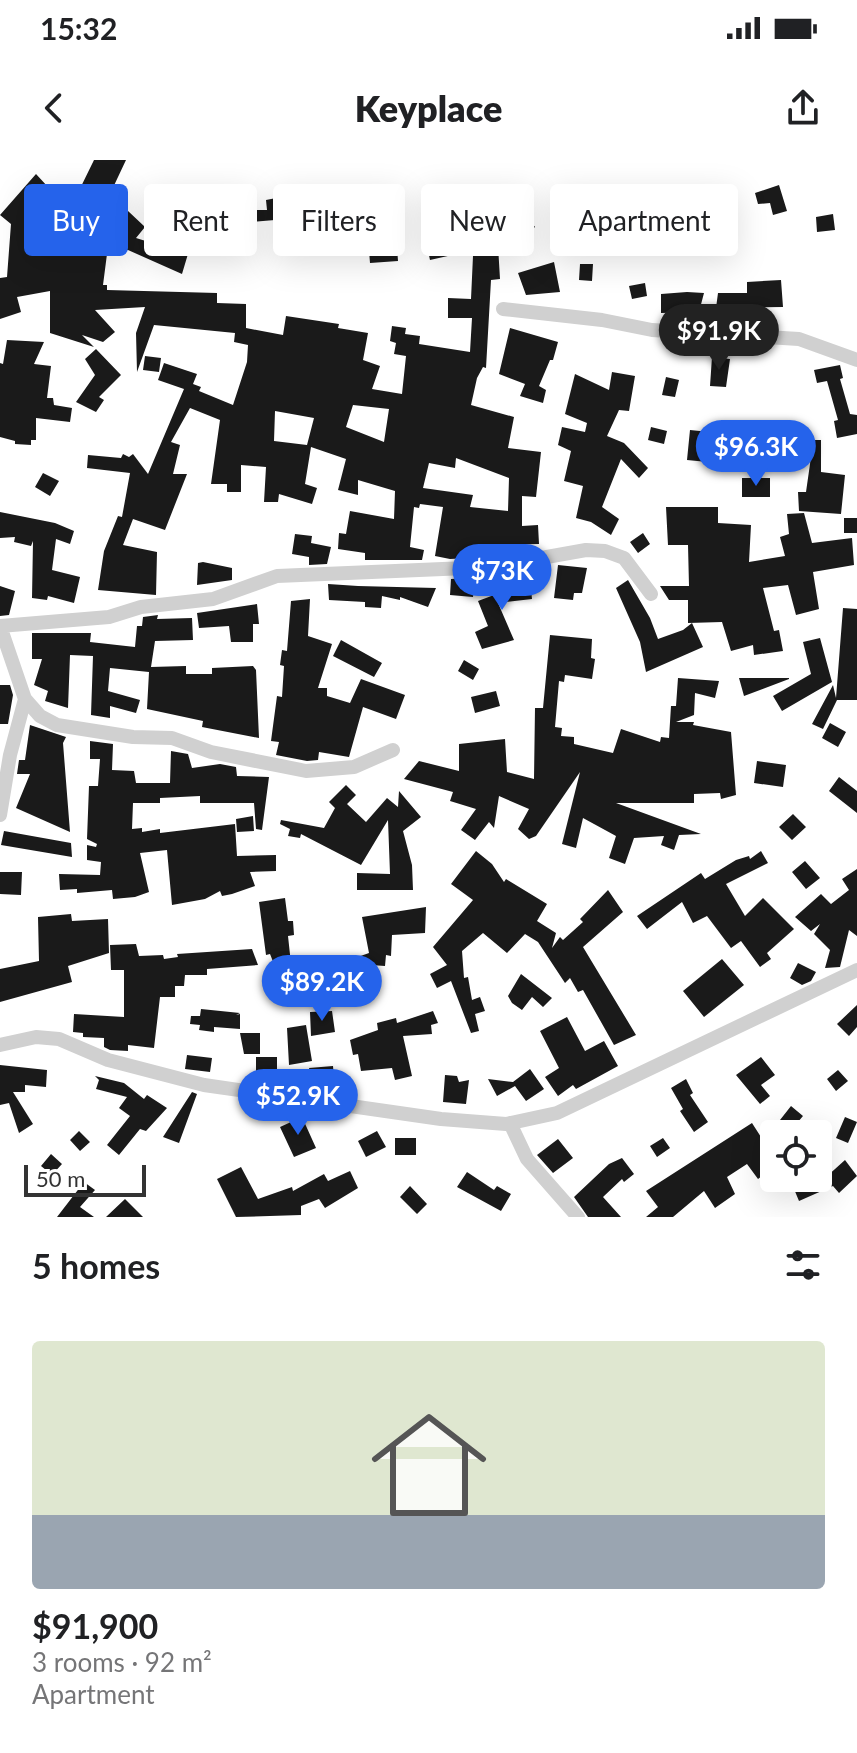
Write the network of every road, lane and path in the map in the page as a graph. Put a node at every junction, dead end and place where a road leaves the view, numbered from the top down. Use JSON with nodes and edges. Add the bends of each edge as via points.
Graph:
{"nodes":[{"id":1,"x":503,"y":309,"type":"dead end"},
{"id":2,"x":857,"y":360,"type":"edge"},
{"id":3,"x":651,"y":594,"type":"dead end"},
{"id":4,"x":0,"y":626,"type":"edge"},
{"id":5,"x":25,"y":699,"type":"junction"},
{"id":6,"x":393,"y":750,"type":"dead end"},
{"id":7,"x":0,"y":815,"type":"edge"},
{"id":8,"x":857,"y":970,"type":"edge"},
{"id":9,"x":0,"y":1045,"type":"edge"},
{"id":10,"x":510,"y":1123,"type":"junction"},
{"id":11,"x":578,"y":1217,"type":"edge"}],
"edges":[{"from":1,"to":2,"type":"street","via":[[652,330],[799,339]]},
{"from":3,"to":4,"type":"street","via":[[624,558],[586,550],[490,567],[277,576],[213,599],[141,607],[109,617]]},
{"from":4,"to":5,"type":"street"},
{"from":5,"to":6,"type":"street","via":[[57,725],[172,738],[211,752],[306,771],[347,769]]},
{"from":5,"to":7,"type":"street"},
{"from":8,"to":10,"type":"street","via":[[557,1113]]},
{"from":9,"to":10,"type":"street","via":[[36,1037],[59,1039],[108,1060],[204,1085],[441,1119]]},
{"from":10,"to":11,"type":"street","via":[[527,1159]]}]}
